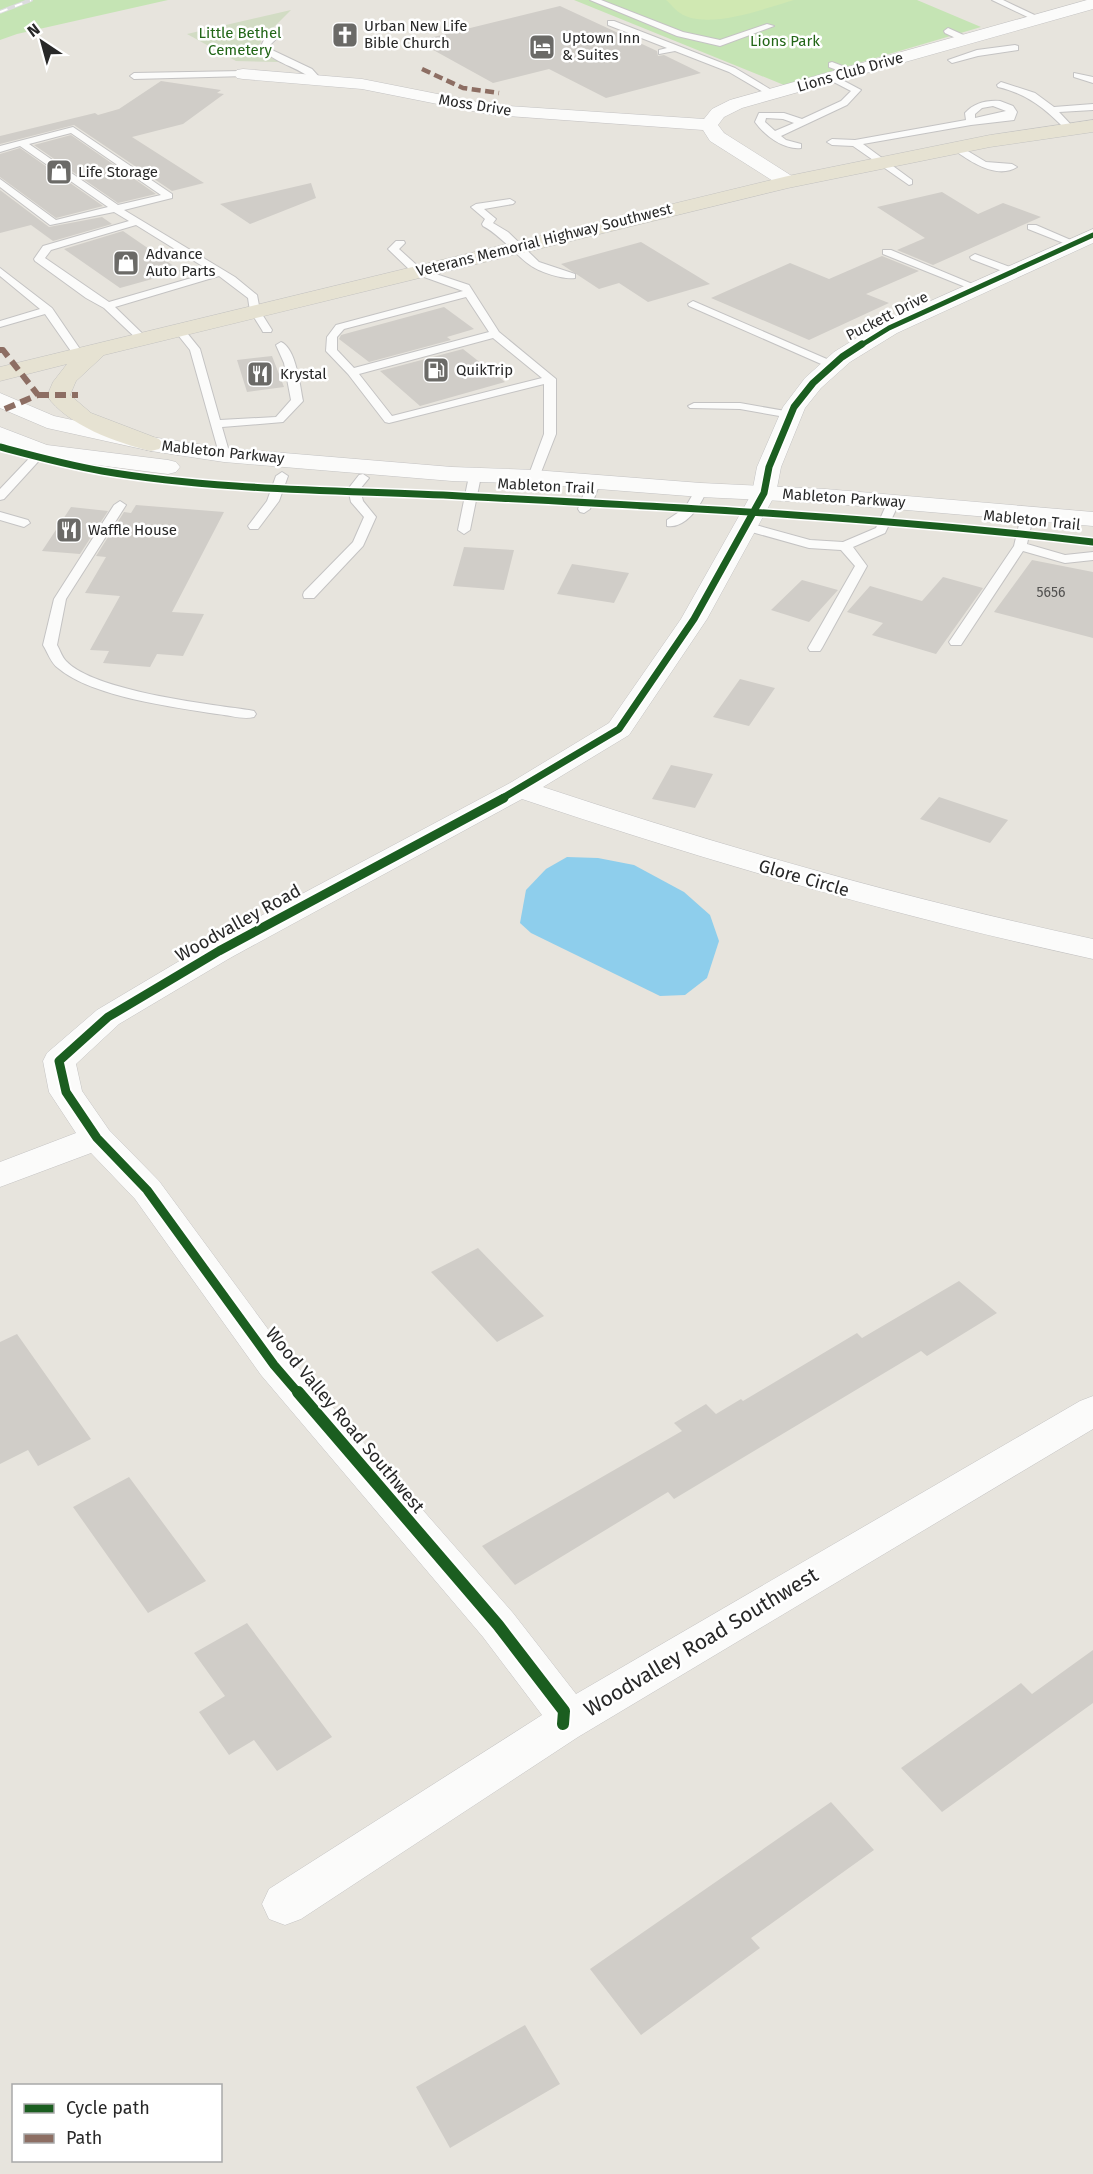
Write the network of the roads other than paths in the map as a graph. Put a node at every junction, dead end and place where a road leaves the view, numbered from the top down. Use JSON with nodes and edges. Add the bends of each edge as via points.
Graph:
{"nodes":[{"id":1,"x":594,"y":0,"type":"edge"},
{"id":2,"x":996,"y":0,"type":"edge"},
{"id":3,"x":1093,"y":4,"type":"edge"},
{"id":4,"x":1039,"y":19,"type":"junction"},
{"id":5,"x":611,"y":23,"type":"dead end"},
{"id":6,"x":770,"y":26,"type":"dead end"},
{"id":7,"x":948,"y":31,"type":"dead end"},
{"id":8,"x":276,"y":35,"type":"dead end"},
{"id":9,"x":965,"y":39,"type":"junction"},
{"id":10,"x":675,"y":48,"type":"junction"},
{"id":11,"x":1016,"y":48,"type":"dead end"},
{"id":12,"x":662,"y":52,"type":"dead end"},
{"id":13,"x":952,"y":60,"type":"dead end"},
{"id":14,"x":243,"y":74,"type":"joint"},
{"id":15,"x":1077,"y":75,"type":"dead end"},
{"id":16,"x":134,"y":76,"type":"dead end"},
{"id":17,"x":741,"y":76,"type":"junction"},
{"id":18,"x":821,"y":76,"type":"junction"},
{"id":19,"x":730,"y":78,"type":"dead end"},
{"id":20,"x":317,"y":79,"type":"junction"},
{"id":21,"x":1026,"y":79,"type":"dead end"},
{"id":22,"x":1093,"y":80,"type":"edge"},
{"id":23,"x":1001,"y":85,"type":"dead end"},
{"id":24,"x":1023,"y":89,"type":"junction"},
{"id":25,"x":773,"y":94,"type":"junction"},
{"id":26,"x":1093,"y":107,"type":"edge"},
{"id":27,"x":1051,"y":110,"type":"junction"},
{"id":28,"x":802,"y":122,"type":"junction"},
{"id":29,"x":971,"y":122,"type":"junction"},
{"id":30,"x":709,"y":125,"type":"junction"},
{"id":31,"x":1093,"y":126,"type":"edge"},
{"id":32,"x":1070,"y":129,"type":"junction"},
{"id":33,"x":775,"y":135,"type":"junction"},
{"id":34,"x":832,"y":142,"type":"dead end"},
{"id":35,"x":21,"y":143,"type":"junction"},
{"id":36,"x":855,"y":143,"type":"junction"},
{"id":37,"x":798,"y":146,"type":"dead end"},
{"id":38,"x":956,"y":147,"type":"junction"},
{"id":39,"x":0,"y":148,"type":"edge"},
{"id":40,"x":880,"y":161,"type":"junction"},
{"id":41,"x":1012,"y":167,"type":"dead end"},
{"id":42,"x":0,"y":182,"type":"edge"},
{"id":43,"x":788,"y":182,"type":"junction"},
{"id":44,"x":909,"y":182,"type":"dead end"},
{"id":45,"x":510,"y":202,"type":"dead end"},
{"id":46,"x":116,"y":209,"type":"junction"},
{"id":47,"x":137,"y":222,"type":"junction"},
{"id":48,"x":1032,"y":226,"type":"dead end"},
{"id":49,"x":1084,"y":239,"type":"edge"},
{"id":50,"x":400,"y":243,"type":"dead end"},
{"id":51,"x":519,"y":247,"type":"junction"},
{"id":52,"x":887,"y":252,"type":"dead end"},
{"id":53,"x":975,"y":257,"type":"dead end"},
{"id":54,"x":0,"y":270,"type":"edge"},
{"id":55,"x":417,"y":271,"type":"junction"},
{"id":56,"x":1014,"y":272,"type":"junction"},
{"id":57,"x":220,"y":273,"type":"junction"},
{"id":58,"x":571,"y":276,"type":"dead end"},
{"id":59,"x":977,"y":288,"type":"junction"},
{"id":60,"x":469,"y":293,"type":"junction"},
{"id":61,"x":693,"y":304,"type":"dead end"},
{"id":62,"x":108,"y":306,"type":"junction"},
{"id":63,"x":48,"y":310,"type":"junction"},
{"id":64,"x":255,"y":311,"type":"junction"},
{"id":65,"x":0,"y":324,"type":"edge"},
{"id":66,"x":178,"y":330,"type":"junction"},
{"id":67,"x":267,"y":330,"type":"dead end"},
{"id":68,"x":495,"y":334,"type":"junction"},
{"id":69,"x":143,"y":339,"type":"junction"},
{"id":70,"x":281,"y":345,"type":"dead end"},
{"id":71,"x":87,"y":353,"type":"junction"},
{"id":72,"x":832,"y":366,"type":"junction"},
{"id":73,"x":352,"y":372,"type":"junction"},
{"id":74,"x":0,"y":374,"type":"edge"},
{"id":75,"x":550,"y":379,"type":"junction"},
{"id":76,"x":711,"y":390,"type":"dead end"},
{"id":77,"x":0,"y":400,"type":"edge"},
{"id":78,"x":694,"y":406,"type":"dead end"},
{"id":79,"x":716,"y":406,"type":"junction"},
{"id":80,"x":790,"y":415,"type":"junction"},
{"id":81,"x":217,"y":424,"type":"junction"},
{"id":82,"x":0,"y":434,"type":"edge"},
{"id":83,"x":151,"y":444,"type":"junction"},
{"id":84,"x":42,"y":451,"type":"junction"},
{"id":85,"x":224,"y":455,"type":"junction"},
{"id":86,"x":452,"y":474,"type":"junction"},
{"id":87,"x":282,"y":476,"type":"junction"},
{"id":88,"x":475,"y":476,"type":"junction"},
{"id":89,"x":534,"y":477,"type":"junction"},
{"id":90,"x":363,"y":478,"type":"junction"},
{"id":91,"x":594,"y":483,"type":"junction"},
{"id":92,"x":701,"y":490,"type":"junction"},
{"id":93,"x":764,"y":492,"type":"junction"},
{"id":94,"x":0,"y":496,"type":"edge"},
{"id":95,"x":894,"y":501,"type":"junction"},
{"id":96,"x":120,"y":505,"type":"dead end"},
{"id":97,"x":584,"y":509,"type":"dead end"},
{"id":98,"x":1028,"y":512,"type":"junction"},
{"id":99,"x":0,"y":516,"type":"edge"},
{"id":100,"x":1093,"y":519,"type":"edge"},
{"id":101,"x":24,"y":523,"type":"dead end"},
{"id":102,"x":671,"y":523,"type":"dead end"},
{"id":103,"x":254,"y":526,"type":"dead end"},
{"id":104,"x":746,"y":526,"type":"junction"},
{"id":105,"x":464,"y":530,"type":"dead end"},
{"id":106,"x":845,"y":546,"type":"junction"},
{"id":107,"x":1020,"y":546,"type":"junction"},
{"id":108,"x":1093,"y":556,"type":"edge"},
{"id":109,"x":309,"y":595,"type":"dead end"},
{"id":110,"x":956,"y":642,"type":"dead end"},
{"id":111,"x":815,"y":648,"type":"dead end"},
{"id":112,"x":249,"y":714,"type":"dead end"},
{"id":113,"x":520,"y":789,"type":"junction"},
{"id":114,"x":1093,"y":949,"type":"edge"},
{"id":115,"x":97,"y":1138,"type":"junction"},
{"id":116,"x":0,"y":1175,"type":"edge"},
{"id":117,"x":1093,"y":1411,"type":"edge"},
{"id":118,"x":563,"y":1724,"type":"junction"},
{"id":119,"x":285,"y":1904,"type":"dead end"}],
"edges":[{"from":1,"to":6,"type":"lane","via":[[680,34],[720,43]]},
{"from":2,"to":4,"type":"lane"},
{"from":3,"to":4,"type":"street","name":"Lions Club Drive"},
{"from":4,"to":9,"type":"street","name":"Lions Club Drive"},
{"from":5,"to":10,"type":"lane"},
{"from":7,"to":9,"type":"lane"},
{"from":8,"to":20,"type":"lane","via":[[268,40],[268,52],[309,71]]},
{"from":9,"to":18,"type":"street","name":"Lions Club Drive","via":[[884,58],[850,72]]},
{"from":10,"to":12,"type":"lane"},
{"from":10,"to":17,"type":"lane"},
{"from":11,"to":13,"type":"lane"},
{"from":14,"to":16,"type":"lane"},
{"from":14,"to":20,"type":"street","name":"Moss Drive"},
{"from":15,"to":22,"type":"lane"},
{"from":17,"to":19,"type":"lane"},
{"from":17,"to":25,"type":"lane"},
{"from":18,"to":25,"type":"street","name":"Lions Club Drive"},
{"from":18,"to":28,"type":"lane","via":[[856,90],[844,103]]},
{"from":20,"to":30,"type":"street","name":"Moss Drive","via":[[493,110]]},
{"from":21,"to":24,"type":"lane"},
{"from":23,"to":24,"type":"lane"},
{"from":24,"to":27,"type":"lane"},
{"from":25,"to":30,"type":"street","name":"Lions Club Drive","via":[[726,108]]},
{"from":26,"to":27,"type":"lane"},
{"from":27,"to":32,"type":"lane"},
{"from":28,"to":33,"type":"lane"},
{"from":28,"to":33,"type":"lane","via":[[762,115],[760,122]]},
{"from":29,"to":29,"type":"lane","via":[[970,113],[980,105],[997,103],[1012,112]]},
{"from":29,"to":36,"type":"lane"},
{"from":30,"to":43,"type":"street","via":[[717,137]]},
{"from":31,"to":32,"type":"main road","name":"Veterans Memorial Highway Southwest"},
{"from":32,"to":38,"type":"main road","name":"Veterans Memorial Highway Southwest"},
{"from":33,"to":37,"type":"lane"},
{"from":34,"to":36,"type":"lane"},
{"from":35,"to":39,"type":"lane"},
{"from":35,"to":46,"type":"lane"},
{"from":35,"to":46,"type":"lane","via":[[73,130],[169,196]]},
{"from":36,"to":40,"type":"lane"},
{"from":38,"to":40,"type":"main road","name":"Veterans Memorial Highway Southwest"},
{"from":38,"to":41,"type":"lane","via":[[994,169]]},
{"from":40,"to":43,"type":"main road","name":"Veterans Memorial Highway Southwest"},
{"from":40,"to":44,"type":"lane"},
{"from":42,"to":46,"type":"lane","via":[[54,223]]},
{"from":43,"to":51,"type":"main road","name":"Veterans Memorial Highway Southwest"},
{"from":45,"to":51,"type":"lane","via":[[476,207],[491,219],[487,224]]},
{"from":46,"to":47,"type":"lane"},
{"from":47,"to":57,"type":"lane"},
{"from":47,"to":62,"type":"lane","via":[[47,248],[39,259]]},
{"from":48,"to":49,"type":"lane"},
{"from":49,"to":56,"type":"street","name":"Puckett Drive"},
{"from":50,"to":55,"type":"lane","via":[[393,249]]},
{"from":51,"to":55,"type":"main road","name":"Veterans Memorial Highway Southwest"},
{"from":51,"to":58,"type":"lane","via":[[535,264]]},
{"from":52,"to":59,"type":"lane"},
{"from":53,"to":56,"type":"lane"},
{"from":54,"to":63,"type":"lane"},
{"from":55,"to":60,"type":"lane","via":[[465,287]]},
{"from":55,"to":64,"type":"main road","name":"Veterans Memorial Highway Southwest"},
{"from":56,"to":59,"type":"street","name":"Puckett Drive"},
{"from":57,"to":62,"type":"lane"},
{"from":57,"to":64,"type":"lane","via":[[253,297]]},
{"from":59,"to":72,"type":"street","name":"Puckett Drive","via":[[890,328]]},
{"from":60,"to":68,"type":"lane"},
{"from":60,"to":73,"type":"lane","via":[[340,327],[332,337],[331,351]]},
{"from":61,"to":72,"type":"lane"},
{"from":62,"to":69,"type":"lane"},
{"from":63,"to":65,"type":"lane"},
{"from":63,"to":71,"type":"lane"},
{"from":64,"to":66,"type":"main road","name":"Veterans Memorial Highway Southwest"},
{"from":64,"to":67,"type":"lane"},
{"from":66,"to":69,"type":"main road","name":"Veterans Memorial Highway Southwest"},
{"from":66,"to":81,"type":"lane","via":[[195,349]]},
{"from":68,"to":73,"type":"lane"},
{"from":68,"to":75,"type":"lane"},
{"from":69,"to":71,"type":"main road","name":"Veterans Memorial Highway Southwest"},
{"from":70,"to":81,"type":"lane","via":[[290,363],[297,402],[279,420]]},
{"from":71,"to":74,"type":"main road","name":"Veterans Memorial Highway Southwest"},
{"from":71,"to":83,"type":"main road","via":[[61,385],[58,396],[83,418]]},
{"from":72,"to":80,"type":"street","name":"Puckett Drive","via":[[813,383]]},
{"from":73,"to":75,"type":"lane","via":[[389,420]]},
{"from":75,"to":89,"type":"lane","via":[[550,434]]},
{"from":76,"to":79,"type":"lane"},
{"from":77,"to":83,"type":"street","name":"Mableton Parkway","via":[[46,421]]},
{"from":78,"to":79,"type":"lane"},
{"from":79,"to":80,"type":"lane"},
{"from":80,"to":93,"type":"street","name":"Puckett Drive","via":[[769,467]]},
{"from":81,"to":85,"type":"lane"},
{"from":82,"to":84,"type":"street","name":"Mableton Parkway"},
{"from":83,"to":85,"type":"street","name":"Mableton Parkway"},
{"from":84,"to":87,"type":"street","name":"Mableton Parkway"},
{"from":84,"to":94,"type":"lane"},
{"from":85,"to":86,"type":"street","name":"Mableton Parkway"},
{"from":86,"to":88,"type":"street","name":"Mableton Parkway"},
{"from":86,"to":90,"type":"street","name":"Mableton Parkway"},
{"from":87,"to":90,"type":"street","name":"Mableton Parkway"},
{"from":87,"to":103,"type":"lane","via":[[273,501]]},
{"from":88,"to":89,"type":"street","name":"Mableton Parkway"},
{"from":88,"to":105,"type":"lane"},
{"from":89,"to":91,"type":"street","name":"Mableton Parkway"},
{"from":90,"to":109,"type":"lane","via":[[354,489],[357,502],[370,517],[359,543]]},
{"from":91,"to":92,"type":"street","name":"Mableton Parkway"},
{"from":91,"to":97,"type":"lane"},
{"from":92,"to":93,"type":"street","name":"Mableton Parkway"},
{"from":92,"to":102,"type":"lane","via":[[695,506]]},
{"from":93,"to":95,"type":"street","name":"Mableton Parkway"},
{"from":93,"to":104,"type":"street","name":"Puckett Drive"},
{"from":95,"to":98,"type":"street","name":"Mableton Parkway"},
{"from":95,"to":106,"type":"lane","via":[[881,530]]},
{"from":96,"to":112,"type":"lane","via":[[60,599],[50,645],[61,664],[93,683]]},
{"from":98,"to":100,"type":"street","name":"Mableton Parkway"},
{"from":98,"to":107,"type":"lane"},
{"from":99,"to":101,"type":"lane"},
{"from":104,"to":106,"type":"lane","via":[[809,544]]},
{"from":104,"to":113,"type":"street","name":"Puckett Drive","via":[[694,619],[619,729]]},
{"from":106,"to":111,"type":"lane","via":[[861,566]]},
{"from":107,"to":108,"type":"lane","via":[[1080,561]]},
{"from":107,"to":110,"type":"lane"},
{"from":113,"to":114,"type":"street","name":"Glore Circle","via":[[634,828],[822,883],[979,926]]},
{"from":113,"to":115,"type":"street","name":"Woodvalley Road","via":[[219,951],[108,1017],[59,1061],[66,1092]]},
{"from":115,"to":116,"type":"street"},
{"from":115,"to":118,"type":"street","name":"Wood Valley Road Southwest","via":[[147,1190],[274,1365],[498,1625],[564,1711]]},
{"from":117,"to":118,"type":"street","name":"Woodvalley Road Southwest"},
{"from":118,"to":119,"type":"street","name":"Woodvalley Road Southwest"}]}
